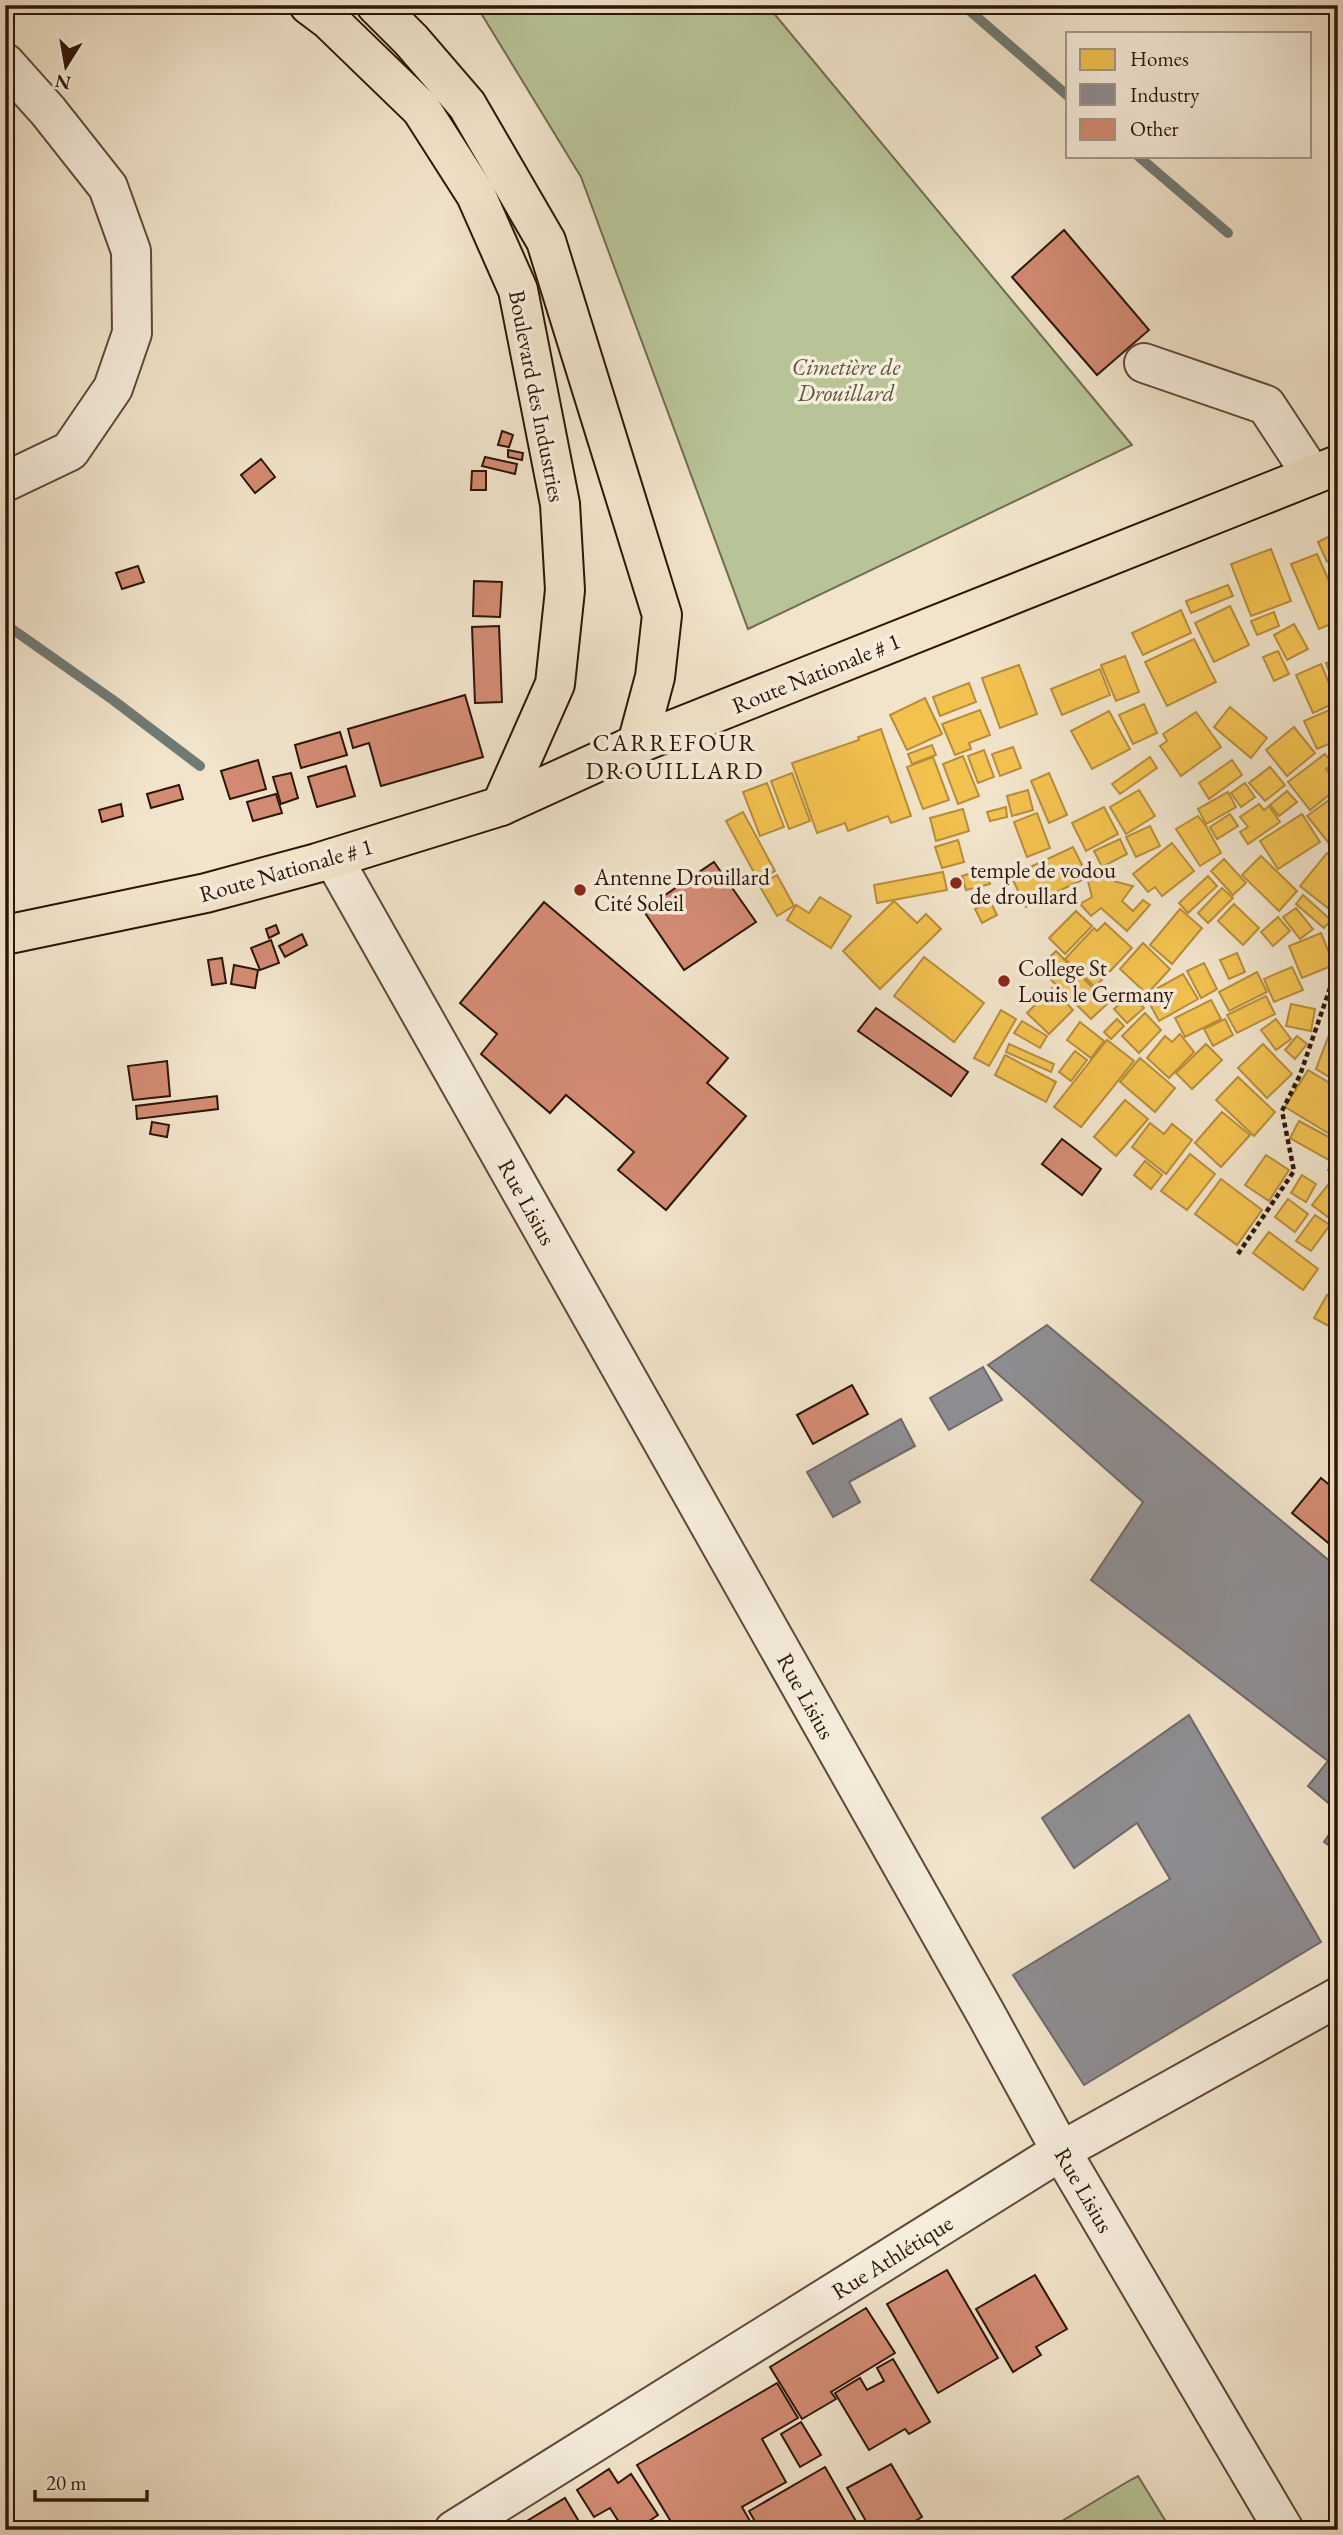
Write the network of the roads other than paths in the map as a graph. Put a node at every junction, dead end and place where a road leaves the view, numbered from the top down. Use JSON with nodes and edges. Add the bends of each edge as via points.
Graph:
{"nodes":[{"id":1,"x":309,"y":5,"type":"edge"},
{"id":2,"x":376,"y":5,"type":"edge"},
{"id":3,"x":5,"y":63,"type":"edge"},
{"id":4,"x":1144,"y":363,"type":"dead end"},
{"id":5,"x":1325,"y":470,"type":"edge"},
{"id":6,"x":5,"y":482,"type":"edge"},
{"id":7,"x":637,"y":744,"type":"junction"},
{"id":8,"x":501,"y":806,"type":"junction"},
{"id":9,"x":325,"y":861,"type":"junction"},
{"id":10,"x":5,"y":935,"type":"edge"},
{"id":11,"x":1338,"y":1997,"type":"edge"},
{"id":12,"x":1061,"y":2151,"type":"junction"},
{"id":13,"x":454,"y":2530,"type":"edge"},
{"id":14,"x":1284,"y":2530,"type":"edge"}],
"edges":[{"from":1,"to":8,"type":"main road","name":"Boulevard des Industries","via":[[421,109],[476,195],[518,290],[560,504],[565,590],[555,684]]},
{"from":2,"to":7,"type":"main road","name":"Boulevard des Industries","via":[[467,105],[547,241],[662,615],[656,677]]},
{"from":3,"to":6,"type":"street","via":[[108,187],[131,251],[132,333],[113,388],[70,451]]},
{"from":4,"to":5,"type":"street","via":[[1265,405]]},
{"from":5,"to":7,"type":"main road","name":"Route Nationale # 1"},
{"from":7,"to":8,"type":"main road","name":"Route Nationale # 1"},
{"from":8,"to":9,"type":"main road","name":"Route Nationale # 1"},
{"from":9,"to":10,"type":"main road","name":"Route Nationale # 1","via":[[206,893]]},
{"from":9,"to":12,"type":"street","name":"Rue Lisius"},
{"from":11,"to":12,"type":"street","name":"Rue Athlétique"},
{"from":12,"to":13,"type":"street","name":"Rue Athlétique"},
{"from":12,"to":14,"type":"street","name":"Rue Lisius"}]}
